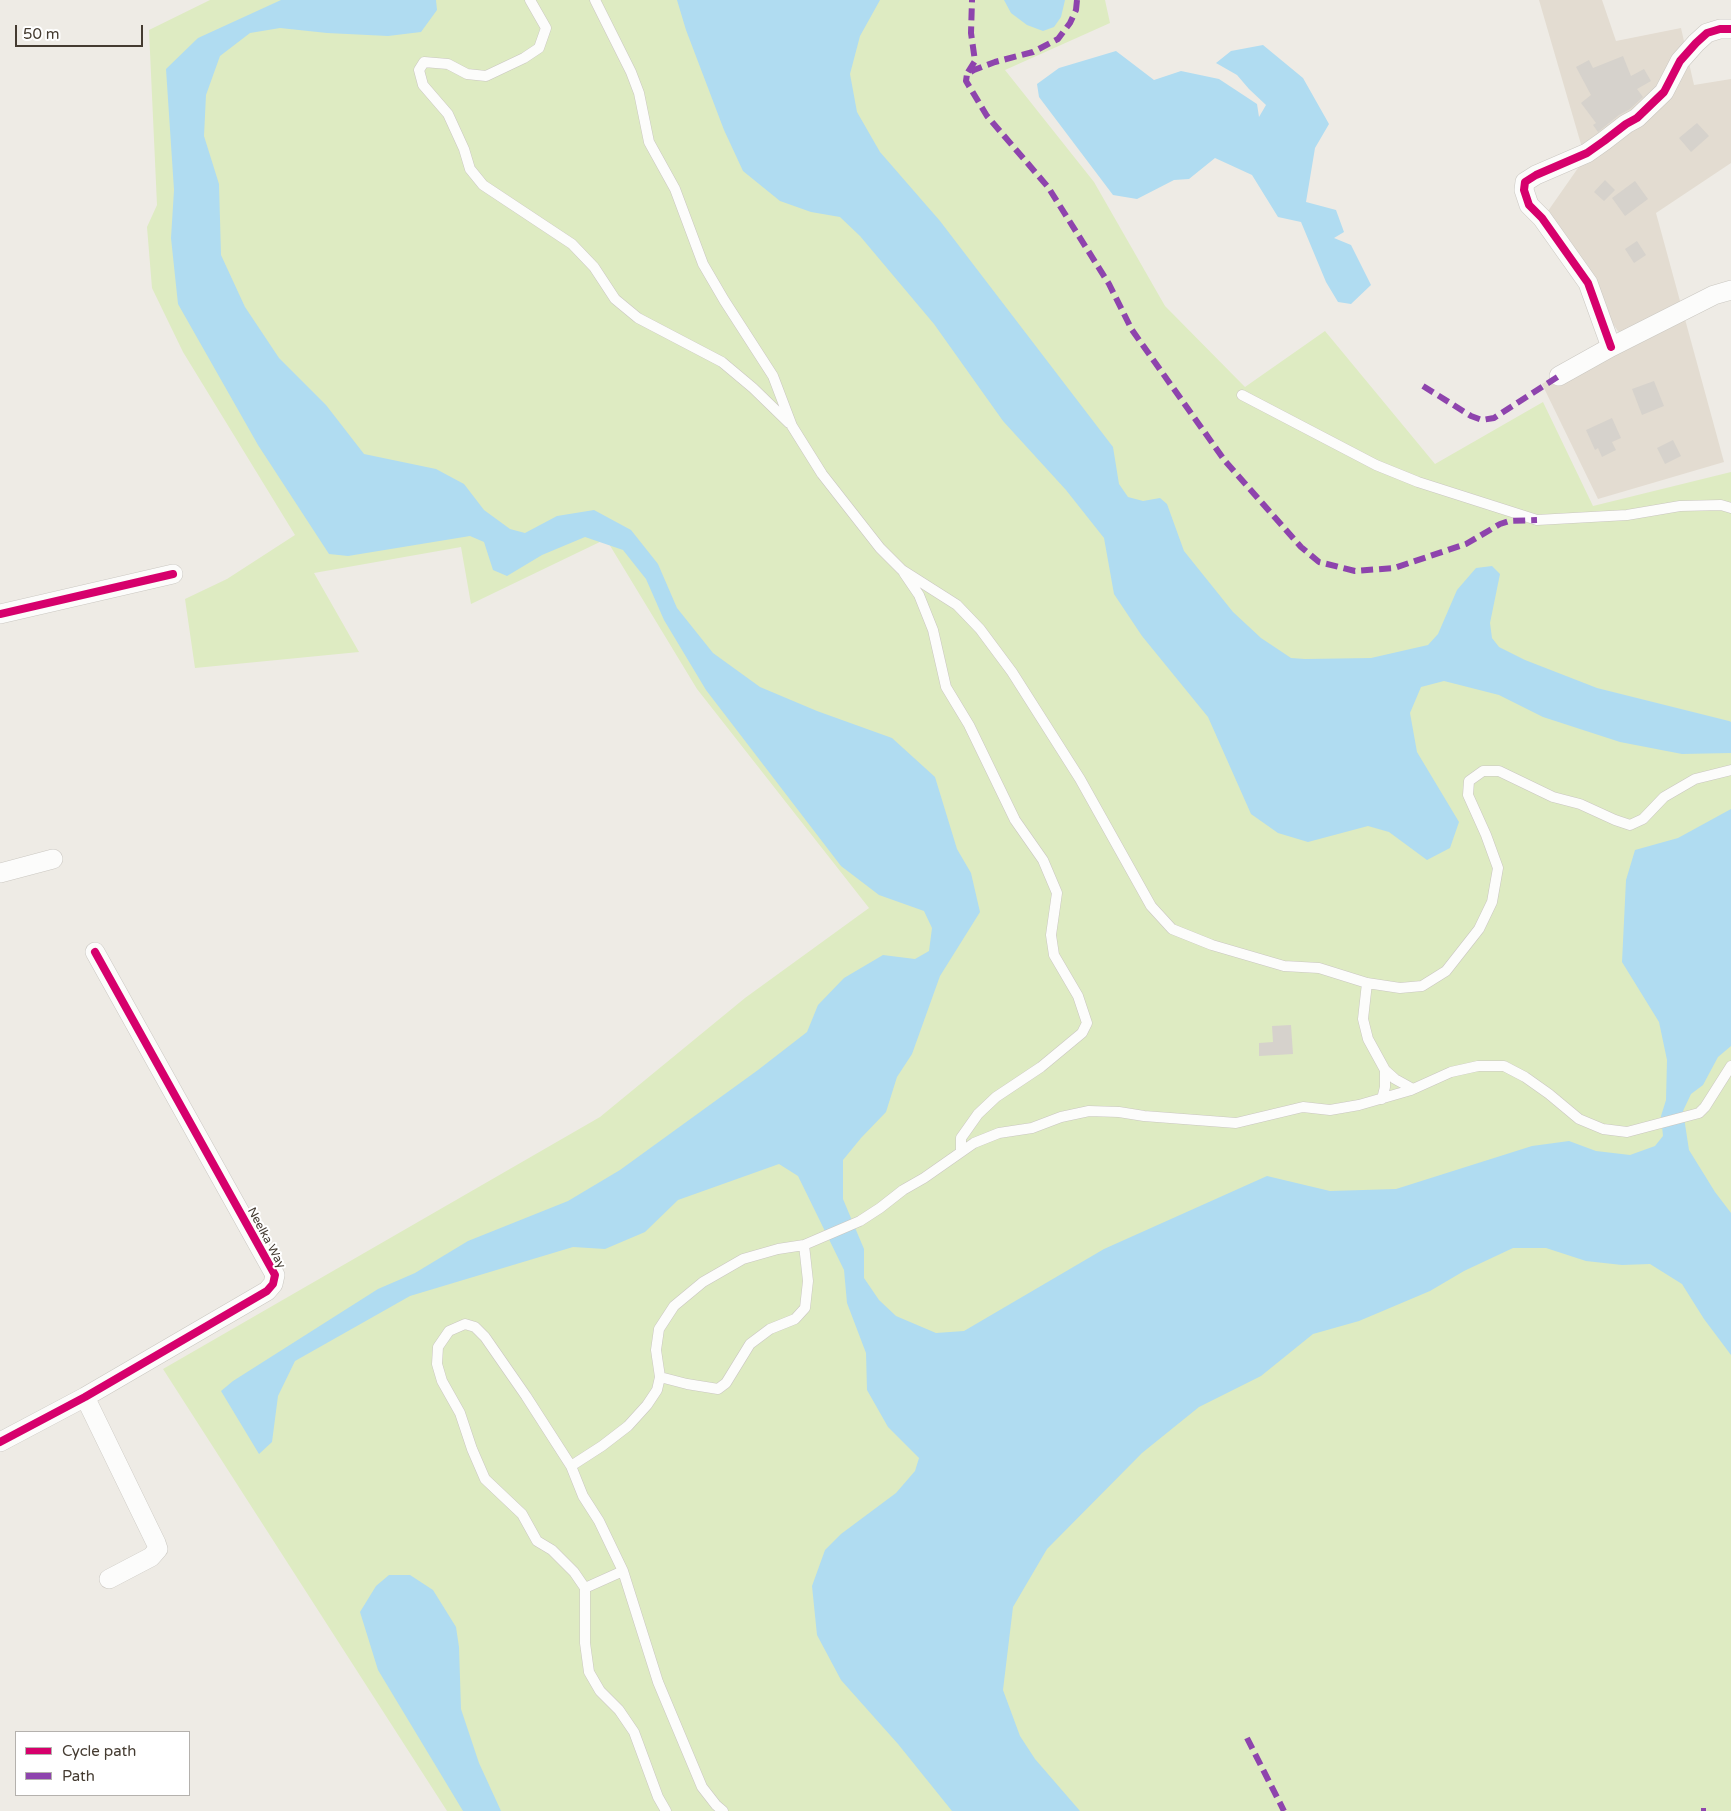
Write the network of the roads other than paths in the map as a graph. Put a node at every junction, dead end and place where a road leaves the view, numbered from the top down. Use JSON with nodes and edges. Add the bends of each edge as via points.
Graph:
{"nodes":[{"id":1,"x":530,"y":0,"type":"edge"},
{"id":2,"x":595,"y":0,"type":"edge"},
{"id":3,"x":1731,"y":29,"type":"edge"},
{"id":4,"x":1731,"y":290,"type":"edge"},
{"id":5,"x":1611,"y":348,"type":"junction"},
{"id":6,"x":1559,"y":376,"type":"dead end"},
{"id":7,"x":1242,"y":394,"type":"dead end"},
{"id":8,"x":792,"y":426,"type":"junction"},
{"id":9,"x":1731,"y":508,"type":"edge"},
{"id":10,"x":902,"y":570,"type":"junction"},
{"id":11,"x":173,"y":574,"type":"dead end"},
{"id":12,"x":0,"y":614,"type":"edge"},
{"id":13,"x":1731,"y":770,"type":"edge"},
{"id":14,"x":53,"y":859,"type":"dead end"},
{"id":15,"x":0,"y":873,"type":"edge"},
{"id":16,"x":95,"y":952,"type":"dead end"},
{"id":17,"x":1367,"y":983,"type":"junction"},
{"id":18,"x":1731,"y":1066,"type":"edge"},
{"id":19,"x":1386,"y":1070,"type":"junction"},
{"id":20,"x":1413,"y":1090,"type":"junction"},
{"id":21,"x":1382,"y":1099,"type":"junction"},
{"id":22,"x":961,"y":1152,"type":"junction"},
{"id":23,"x":804,"y":1245,"type":"junction"},
{"id":24,"x":660,"y":1377,"type":"junction"},
{"id":25,"x":85,"y":1397,"type":"junction"},
{"id":26,"x":0,"y":1442,"type":"edge"},
{"id":27,"x":571,"y":1466,"type":"junction"},
{"id":28,"x":623,"y":1571,"type":"junction"},
{"id":29,"x":109,"y":1579,"type":"dead end"},
{"id":30,"x":585,"y":1588,"type":"junction"},
{"id":31,"x":666,"y":1811,"type":"edge"},
{"id":32,"x":723,"y":1811,"type":"edge"}],
"edges":[{"from":1,"to":8,"type":"lane","via":[[546,28],[539,48],[524,58],[486,76],[468,74],[448,64],[424,62],[419,70],[423,85],[448,114],[470,169],[483,185],[572,244],[594,267],[615,298],[638,318],[722,362]]},
{"from":2,"to":8,"type":"lane","via":[[636,86],[649,142],[675,189],[703,264],[773,376]]},
{"from":3,"to":5,"type":"street","via":[[1707,33],[1696,43],[1680,61],[1664,92],[1637,118],[1587,152],[1525,182],[1529,205],[1542,218],[1588,283]]},
{"from":4,"to":5,"type":"street","via":[[1714,295]]},
{"from":5,"to":6,"type":"street"},
{"from":7,"to":9,"type":"lane","via":[[1376,465],[1418,482],[1537,520],[1627,515],[1680,506],[1721,505]]},
{"from":8,"to":10,"type":"lane","via":[[822,474],[880,548]]},
{"from":10,"to":17,"type":"lane","via":[[957,605],[980,629],[1012,672],[1080,778],[1151,906],[1172,929],[1212,945],[1284,966],[1319,968]]},
{"from":10,"to":22,"type":"lane","via":[[919,595],[933,630],[946,687],[1015,820],[1043,860],[1057,893],[1051,935],[1054,955],[1078,996],[1088,1023],[1082,1033],[1041,1067],[978,1114],[961,1138]]},
{"from":11,"to":12,"type":"street"},
{"from":13,"to":17,"type":"lane","via":[[1695,779],[1630,825],[1580,804],[1553,797],[1499,771],[1483,771],[1469,781],[1468,795],[1498,868],[1492,902],[1479,929],[1446,971],[1422,986],[1400,988]]},
{"from":14,"to":15,"type":"street"},
{"from":16,"to":25,"type":"street","name":"Neelka Way","via":[[276,1275],[267,1291]]},
{"from":17,"to":19,"type":"lane","via":[[1363,1019],[1368,1039]]},
{"from":18,"to":20,"type":"lane","via":[[1699,1113],[1626,1132],[1603,1130],[1579,1119],[1525,1077],[1504,1066],[1478,1066],[1451,1072]]},
{"from":19,"to":20,"type":"lane"},
{"from":19,"to":21,"type":"lane"},
{"from":20,"to":21,"type":"lane"},
{"from":21,"to":22,"type":"lane","via":[[1330,1110],[1303,1107],[1236,1123],[1089,1111],[1032,1128],[999,1133],[974,1142]]},
{"from":22,"to":23,"type":"lane","via":[[860,1221]]},
{"from":23,"to":24,"type":"lane","via":[[743,1259],[703,1282],[674,1306],[659,1329],[656,1350]]},
{"from":23,"to":24,"type":"lane","via":[[808,1281],[805,1308],[795,1319],[770,1329],[750,1344],[726,1383],[718,1389]]},
{"from":24,"to":27,"type":"lane","via":[[648,1405],[628,1426]]},
{"from":25,"to":26,"type":"street","name":"Neelka Way"},
{"from":25,"to":29,"type":"street","via":[[158,1549],[151,1557]]},
{"from":27,"to":28,"type":"lane"},
{"from":27,"to":30,"type":"lane","via":[[485,1337],[475,1327],[465,1324],[449,1331],[438,1347],[437,1364],[485,1479],[522,1514],[537,1540],[574,1572]]},
{"from":28,"to":30,"type":"lane"},
{"from":28,"to":32,"type":"lane","via":[[658,1682],[702,1787]]},
{"from":30,"to":31,"type":"lane","via":[[585,1643],[589,1672],[600,1691],[634,1732]]}]}
